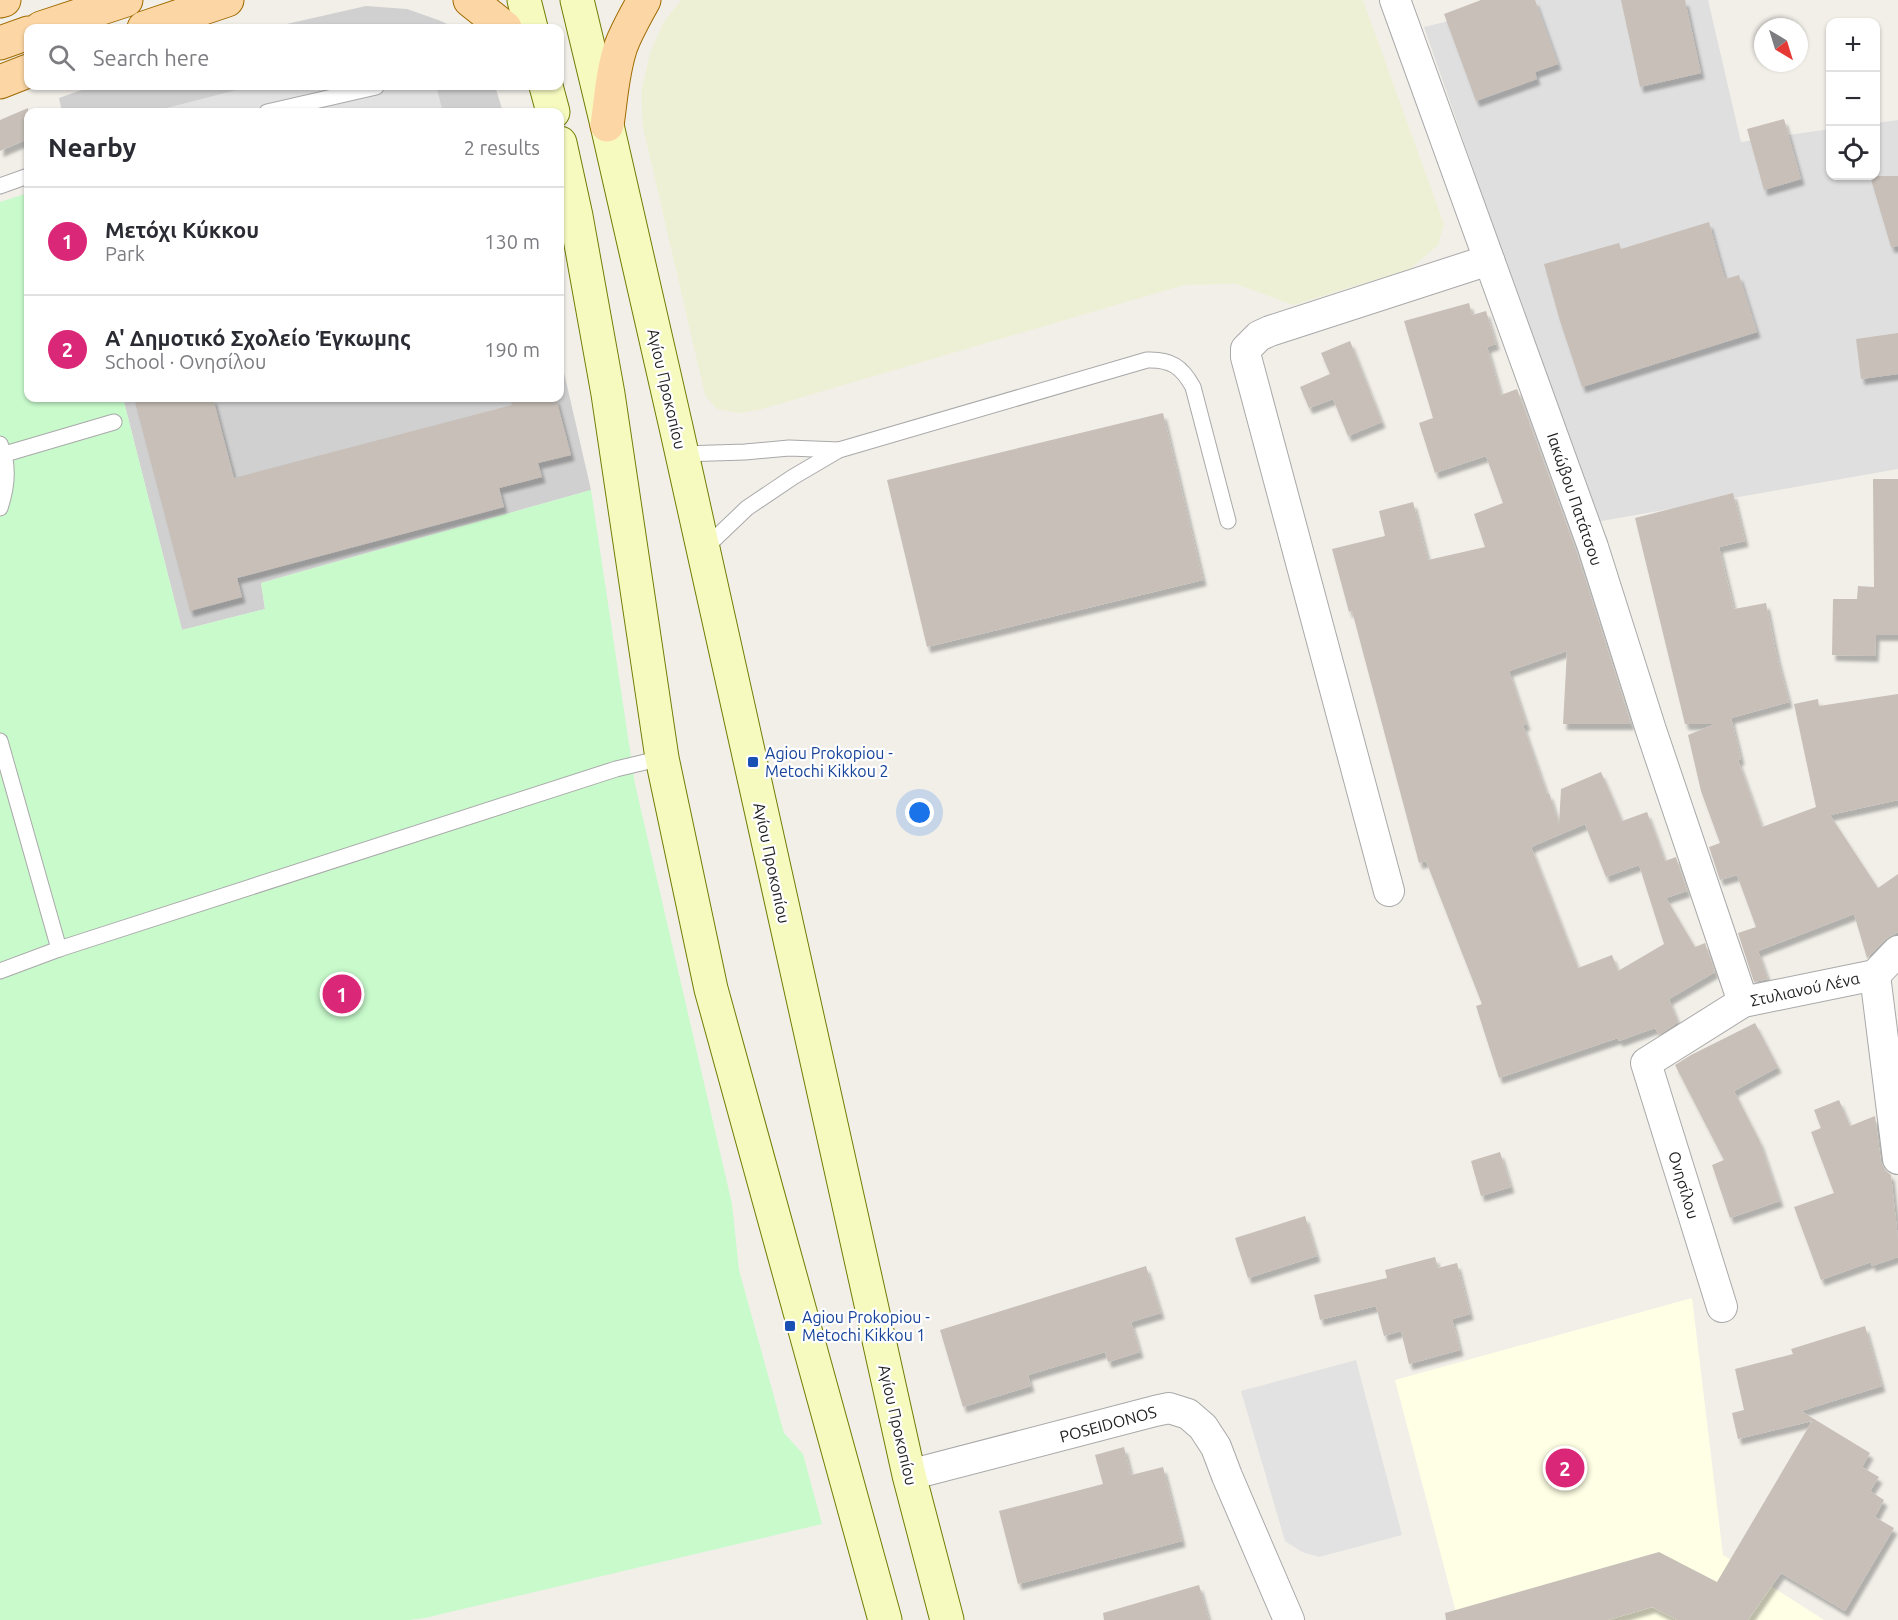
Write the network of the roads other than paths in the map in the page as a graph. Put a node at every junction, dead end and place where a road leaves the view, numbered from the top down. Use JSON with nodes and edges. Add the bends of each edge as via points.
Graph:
{"nodes":[{"id":1,"x":126,"y":0,"type":"edge"},
{"id":2,"x":227,"y":0,"type":"edge"},
{"id":3,"x":470,"y":0,"type":"edge"},
{"id":4,"x":524,"y":0,"type":"edge"},
{"id":5,"x":577,"y":0,"type":"edge"},
{"id":6,"x":644,"y":0,"type":"edge"},
{"id":7,"x":1395,"y":0,"type":"edge"},
{"id":8,"x":52,"y":24,"type":"edge"},
{"id":9,"x":156,"y":24,"type":"edge"},
{"id":10,"x":500,"y":24,"type":"edge"},
{"id":11,"x":530,"y":24,"type":"edge"},
{"id":12,"x":24,"y":34,"type":"edge"},
{"id":13,"x":0,"y":43,"type":"edge"},
{"id":14,"x":24,"y":73,"type":"edge"},
{"id":15,"x":0,"y":82,"type":"edge"},
{"id":16,"x":363,"y":90,"type":"edge"},
{"id":17,"x":547,"y":90,"type":"edge"},
{"id":18,"x":284,"y":108,"type":"edge"},
{"id":19,"x":551,"y":108,"type":"edge"},
{"id":20,"x":608,"y":125,"type":"junction"},
{"id":21,"x":564,"y":161,"type":"edge"},
{"id":22,"x":24,"y":177,"type":"edge"},
{"id":23,"x":0,"y":186,"type":"edge"},
{"id":24,"x":1489,"y":260,"type":"junction"},
{"id":25,"x":114,"y":422,"type":"dead end"},
{"id":26,"x":2,"y":449,"type":"edge"},
{"id":27,"x":839,"y":450,"type":"junction"},
{"id":28,"x":682,"y":454,"type":"junction"},
{"id":29,"x":0,"y":508,"type":"edge"},
{"id":30,"x":1228,"y":521,"type":"dead end"},
{"id":31,"x":703,"y":550,"type":"junction"},
{"id":32,"x":0,"y":741,"type":"edge"},
{"id":33,"x":662,"y":758,"type":"junction"},
{"id":34,"x":1389,"y":891,"type":"dead end"},
{"id":35,"x":59,"y":949,"type":"junction"},
{"id":36,"x":1898,"y":951,"type":"edge"},
{"id":37,"x":0,"y":971,"type":"edge"},
{"id":38,"x":1875,"y":975,"type":"junction"},
{"id":39,"x":1743,"y":1002,"type":"junction"},
{"id":40,"x":1647,"y":1063,"type":"joint"},
{"id":41,"x":1897,"y":1143,"type":"edge"},
{"id":42,"x":1722,"y":1307,"type":"dead end"},
{"id":43,"x":909,"y":1475,"type":"junction"},
{"id":44,"x":885,"y":1620,"type":"edge"},
{"id":45,"x":947,"y":1620,"type":"edge"},
{"id":46,"x":1289,"y":1620,"type":"edge"}],
"edges":[{"from":1,"to":8,"type":"main road"},
{"from":2,"to":9,"type":"main road"},
{"from":3,"to":10,"type":"main road"},
{"from":4,"to":11,"type":"main road"},
{"from":5,"to":20,"type":"main road","name":"Αγίου Προκοπίου"},
{"from":6,"to":20,"type":"main road","via":[[621,46]]},
{"from":7,"to":24,"type":"street","name":"Ιακώβου Πατάτσου"},
{"from":12,"to":13,"type":"main road"},
{"from":14,"to":15,"type":"main road"},
{"from":16,"to":18,"type":"lane"},
{"from":17,"to":19,"type":"main road"},
{"from":20,"to":28,"type":"main road","name":"Αγίου Προκοπίου"},
{"from":21,"to":33,"type":"main road","via":[[608,394]]},
{"from":22,"to":23,"type":"lane"},
{"from":24,"to":34,"type":"street","via":[[1270,331],[1246,349]]},
{"from":24,"to":39,"type":"street","name":"Ιακώβου Πατάτσου","via":[[1593,547]]},
{"from":25,"to":26,"type":"lane"},
{"from":26,"to":29,"type":"lane","via":[[7,486]]},
{"from":27,"to":28,"type":"lane","via":[[789,448]]},
{"from":27,"to":30,"type":"lane","via":[[1161,359],[1181,370],[1193,387]]},
{"from":27,"to":31,"type":"lane","via":[[747,508]]},
{"from":28,"to":31,"type":"main road","name":"Αγίου Προκοπίου"},
{"from":31,"to":43,"type":"main road","name":"Αγίου Προκοπίου"},
{"from":32,"to":35,"type":"lane"},
{"from":33,"to":35,"type":"lane","via":[[616,769]]},
{"from":33,"to":44,"type":"main road","via":[[711,988]]},
{"from":35,"to":37,"type":"lane"},
{"from":36,"to":38,"type":"street","name":"Στυλιανού Λένα"},
{"from":38,"to":39,"type":"street","name":"Στυλιανού Λένα"},
{"from":38,"to":41,"type":"street"},
{"from":39,"to":40,"type":"street","name":"Στυλιανού Λένα"},
{"from":40,"to":42,"type":"street","name":"Ονησίλου"},
{"from":43,"to":45,"type":"main road","name":"Αγίου Προκοπίου"},
{"from":43,"to":46,"type":"street","name":"POSEIDONOS","via":[[1155,1411],[1169,1408],[1188,1414],[1203,1427],[1216,1447]]}]}
